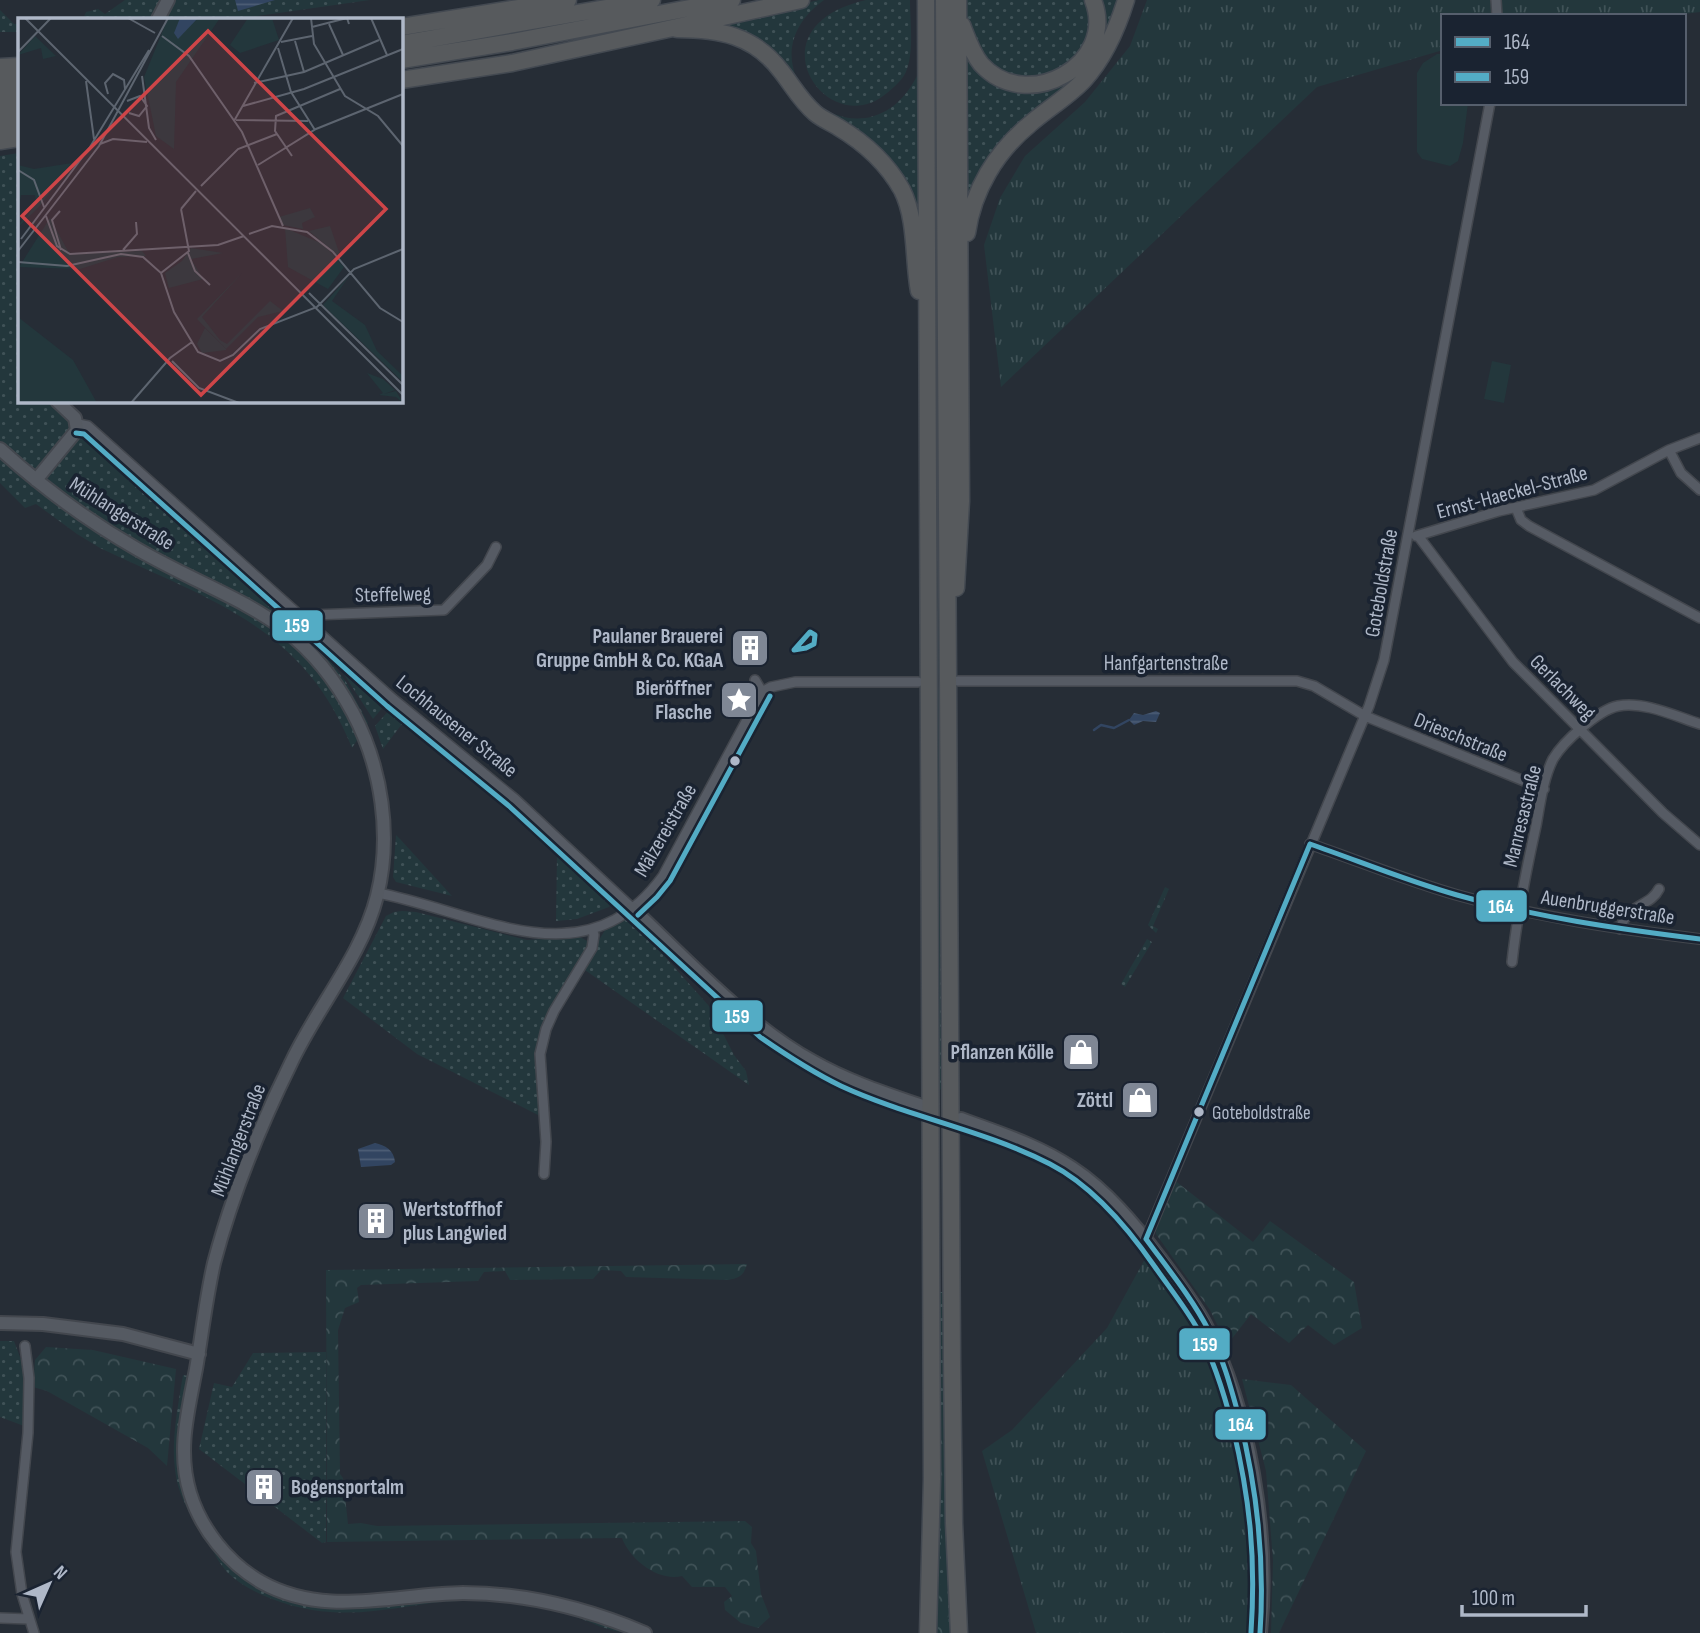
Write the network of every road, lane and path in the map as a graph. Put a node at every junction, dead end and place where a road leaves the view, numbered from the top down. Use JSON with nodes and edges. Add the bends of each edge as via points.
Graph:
{"nodes":[{"id":1,"x":168,"y":0,"type":"edge"},
{"id":2,"x":568,"y":0,"type":"edge"},
{"id":3,"x":652,"y":0,"type":"edge"},
{"id":4,"x":732,"y":0,"type":"edge"},
{"id":5,"x":801,"y":0,"type":"edge"},
{"id":6,"x":926,"y":0,"type":"edge"},
{"id":7,"x":944,"y":0,"type":"edge"},
{"id":8,"x":1093,"y":0,"type":"edge"},
{"id":9,"x":1126,"y":0,"type":"edge"},
{"id":10,"x":958,"y":8,"type":"edge"},
{"id":11,"x":159,"y":18,"type":"edge"},
{"id":12,"x":402,"y":27,"type":"edge"},
{"id":13,"x":677,"y":29,"type":"junction"},
{"id":14,"x":402,"y":44,"type":"edge"},
{"id":15,"x":402,"y":60,"type":"edge"},
{"id":16,"x":18,"y":66,"type":"edge"},
{"id":17,"x":0,"y":67,"type":"edge"},
{"id":18,"x":18,"y":79,"type":"edge"},
{"id":19,"x":402,"y":80,"type":"edge"},
{"id":20,"x":0,"y":82,"type":"edge"},
{"id":21,"x":18,"y":91,"type":"edge"},
{"id":22,"x":0,"y":93,"type":"edge"},
{"id":23,"x":1490,"y":105,"type":"edge"},
{"id":24,"x":18,"y":107,"type":"edge"},
{"id":25,"x":0,"y":109,"type":"edge"},
{"id":26,"x":18,"y":123,"type":"edge"},
{"id":27,"x":0,"y":125,"type":"edge"},
{"id":28,"x":18,"y":138,"type":"edge"},
{"id":29,"x":0,"y":141,"type":"edge"},
{"id":30,"x":960,"y":265,"type":"junction"},
{"id":31,"x":928,"y":330,"type":"junction"},
{"id":32,"x":58,"y":402,"type":"edge"},
{"id":33,"x":78,"y":424,"type":"junction"},
{"id":34,"x":1700,"y":438,"type":"edge"},
{"id":35,"x":0,"y":449,"type":"edge"},
{"id":36,"x":1669,"y":450,"type":"junction"},
{"id":37,"x":36,"y":481,"type":"junction"},
{"id":38,"x":1700,"y":490,"type":"edge"},
{"id":39,"x":1516,"y":508,"type":"junction"},
{"id":40,"x":1407,"y":534,"type":"junction"},
{"id":41,"x":1419,"y":537,"type":"junction"},
{"id":42,"x":496,"y":547,"type":"dead end"},
{"id":43,"x":1700,"y":618,"type":"edge"},
{"id":44,"x":303,"y":620,"type":"junction"},
{"id":45,"x":947,"y":631,"type":"junction"},
{"id":46,"x":755,"y":680,"type":"dead end"},
{"id":47,"x":958,"y":681,"type":"dead end"},
{"id":48,"x":918,"y":682,"type":"dead end"},
{"id":49,"x":762,"y":692,"type":"junction"},
{"id":50,"x":1365,"y":716,"type":"junction"},
{"id":51,"x":1700,"y":724,"type":"edge"},
{"id":52,"x":1581,"y":730,"type":"junction"},
{"id":53,"x":1544,"y":789,"type":"junction"},
{"id":54,"x":1310,"y":844,"type":"junction"},
{"id":55,"x":1700,"y":845,"type":"edge"},
{"id":56,"x":1659,"y":888,"type":"dead end"},
{"id":57,"x":378,"y":893,"type":"junction"},
{"id":58,"x":632,"y":908,"type":"junction"},
{"id":59,"x":1518,"y":911,"type":"junction"},
{"id":60,"x":592,"y":929,"type":"junction"},
{"id":61,"x":1620,"y":929,"type":"junction"},
{"id":62,"x":1700,"y":939,"type":"edge"},
{"id":63,"x":1512,"y":962,"type":"dead end"},
{"id":64,"x":922,"y":1106,"type":"dead end"},
{"id":65,"x":961,"y":1119,"type":"dead end"},
{"id":66,"x":544,"y":1174,"type":"dead end"},
{"id":67,"x":1146,"y":1239,"type":"junction"},
{"id":68,"x":0,"y":1323,"type":"edge"},
{"id":69,"x":25,"y":1346,"type":"dead end"},
{"id":70,"x":198,"y":1354,"type":"junction"},
{"id":71,"x":0,"y":1618,"type":"edge"},
{"id":72,"x":29,"y":1619,"type":"junction"},
{"id":73,"x":34,"y":1633,"type":"edge"},
{"id":74,"x":645,"y":1633,"type":"edge"},
{"id":75,"x":928,"y":1633,"type":"edge"},
{"id":76,"x":959,"y":1633,"type":"edge"},
{"id":77,"x":1260,"y":1633,"type":"edge"}],
"edges":[{"from":1,"to":11,"type":"main road"},
{"from":2,"to":12,"type":"highway"},
{"from":3,"to":14,"type":"highway"},
{"from":4,"to":15,"type":"highway"},
{"from":5,"to":13,"type":"highway"},
{"from":6,"to":31,"type":"highway"},
{"from":7,"to":45,"type":"highway"},
{"from":8,"to":10,"type":"highway","via":[[1096,28],[1090,48],[1078,65],[1041,85],[1017,84],[981,64]]},
{"from":9,"to":30,"type":"highway","via":[[1116,31],[1084,80],[1028,125],[1003,150],[984,179],[972,207],[966,256]]},
{"from":10,"to":30,"type":"highway"},
{"from":13,"to":19,"type":"highway"},
{"from":13,"to":31,"type":"highway","via":[[729,33],[753,45],[782,72],[802,102],[860,142],[891,172],[910,217]]},
{"from":16,"to":17,"type":"highway"},
{"from":18,"to":20,"type":"highway"},
{"from":21,"to":22,"type":"highway"},
{"from":23,"to":40,"type":"street","name":"Goteboldstraße"},
{"from":24,"to":25,"type":"highway"},
{"from":26,"to":27,"type":"highway"},
{"from":28,"to":29,"type":"highway"},
{"from":30,"to":45,"type":"highway","via":[[961,500],[953,617]]},
{"from":31,"to":75,"type":"highway","via":[[932,1465]]},
{"from":32,"to":33,"type":"main road"},
{"from":33,"to":37,"type":"main road"},
{"from":33,"to":44,"type":"street","name":"Lochhausener Straße","via":[[88,426]]},
{"from":34,"to":36,"type":"street","name":"Ernst-Haeckel-Straße"},
{"from":35,"to":37,"type":"main road"},
{"from":36,"to":38,"type":"street","via":[[1681,473]]},
{"from":36,"to":39,"type":"street","name":"Ernst-Haeckel-Straße","via":[[1594,490]]},
{"from":37,"to":57,"type":"main road","name":"Mühlangerstraße","via":[[141,551],[260,611],[320,663],[356,717],[373,764],[383,814]]},
{"from":39,"to":41,"type":"street","name":"Ernst-Haeckel-Straße"},
{"from":39,"to":43,"type":"street","via":[[1529,526]]},
{"from":40,"to":41,"type":"street","name":"Ernst-Haeckel-Straße"},
{"from":40,"to":50,"type":"street","name":"Goteboldstraße","via":[[1384,660]]},
{"from":41,"to":52,"type":"street","name":"Gerlachweg","via":[[1513,662]]},
{"from":42,"to":44,"type":"street","name":"Steffelweg","via":[[487,565],[444,610],[313,615]]},
{"from":44,"to":58,"type":"street","name":"Lochhausener Straße","via":[[515,799]]},
{"from":45,"to":76,"type":"highway","via":[[951,1320]]},
{"from":46,"to":49,"type":"street"},
{"from":47,"to":50,"type":"street","name":"Hanfgartenstraße","via":[[1297,681]]},
{"from":48,"to":49,"type":"street","via":[[795,682]]},
{"from":49,"to":58,"type":"street","name":"Mälzereistraße","via":[[663,876]]},
{"from":50,"to":53,"type":"street","name":"Drieschstraße"},
{"from":50,"to":54,"type":"street","name":"Goteboldstraße"},
{"from":51,"to":52,"type":"street","name":"Manresastraße","via":[[1632,705],[1608,708]]},
{"from":52,"to":53,"type":"street","name":"Manresastraße","via":[[1555,757]]},
{"from":52,"to":55,"type":"street","name":"Gerlachweg"},
{"from":53,"to":59,"type":"street","name":"Manresastraße"},
{"from":54,"to":59,"type":"street","name":"Auenbruggerstraße","via":[[1455,895]]},
{"from":54,"to":67,"type":"street","name":"Goteboldstraße"},
{"from":56,"to":61,"type":"street","via":[[1630,911]]},
{"from":57,"to":60,"type":"street","name":"Mälzereistraße","via":[[530,932]]},
{"from":57,"to":70,"type":"main road","name":"Mühlangerstraße","via":[[360,941],[308,1027],[259,1132],[214,1264]]},
{"from":58,"to":60,"type":"street","name":"Mälzereistraße"},
{"from":58,"to":64,"type":"main road","name":"Lochhausener Straße","via":[[783,1044],[847,1079]]},
{"from":59,"to":61,"type":"street","name":"Auenbruggerstraße"},
{"from":59,"to":63,"type":"street","name":"Manresastraße"},
{"from":60,"to":66,"type":"street","via":[[592,948],[560,999],[542,1041]]},
{"from":61,"to":62,"type":"street","name":"Auenbruggerstraße"},
{"from":65,"to":67,"type":"main road","via":[[1037,1148],[1073,1168],[1100,1189]]},
{"from":67,"to":77,"type":"main road","via":[[1204,1323],[1228,1377],[1259,1514]]},
{"from":68,"to":70,"type":"main road","via":[[123,1334]]},
{"from":69,"to":72,"type":"street","via":[[28,1433],[16,1552]]},
{"from":70,"to":74,"type":"main road","name":"Mühlangerstraße","via":[[184,1429],[188,1490],[214,1540],[242,1570],[293,1596],[329,1603],[466,1593],[518,1597],[572,1608]]},
{"from":71,"to":72,"type":"street"},
{"from":72,"to":73,"type":"street"}]}
